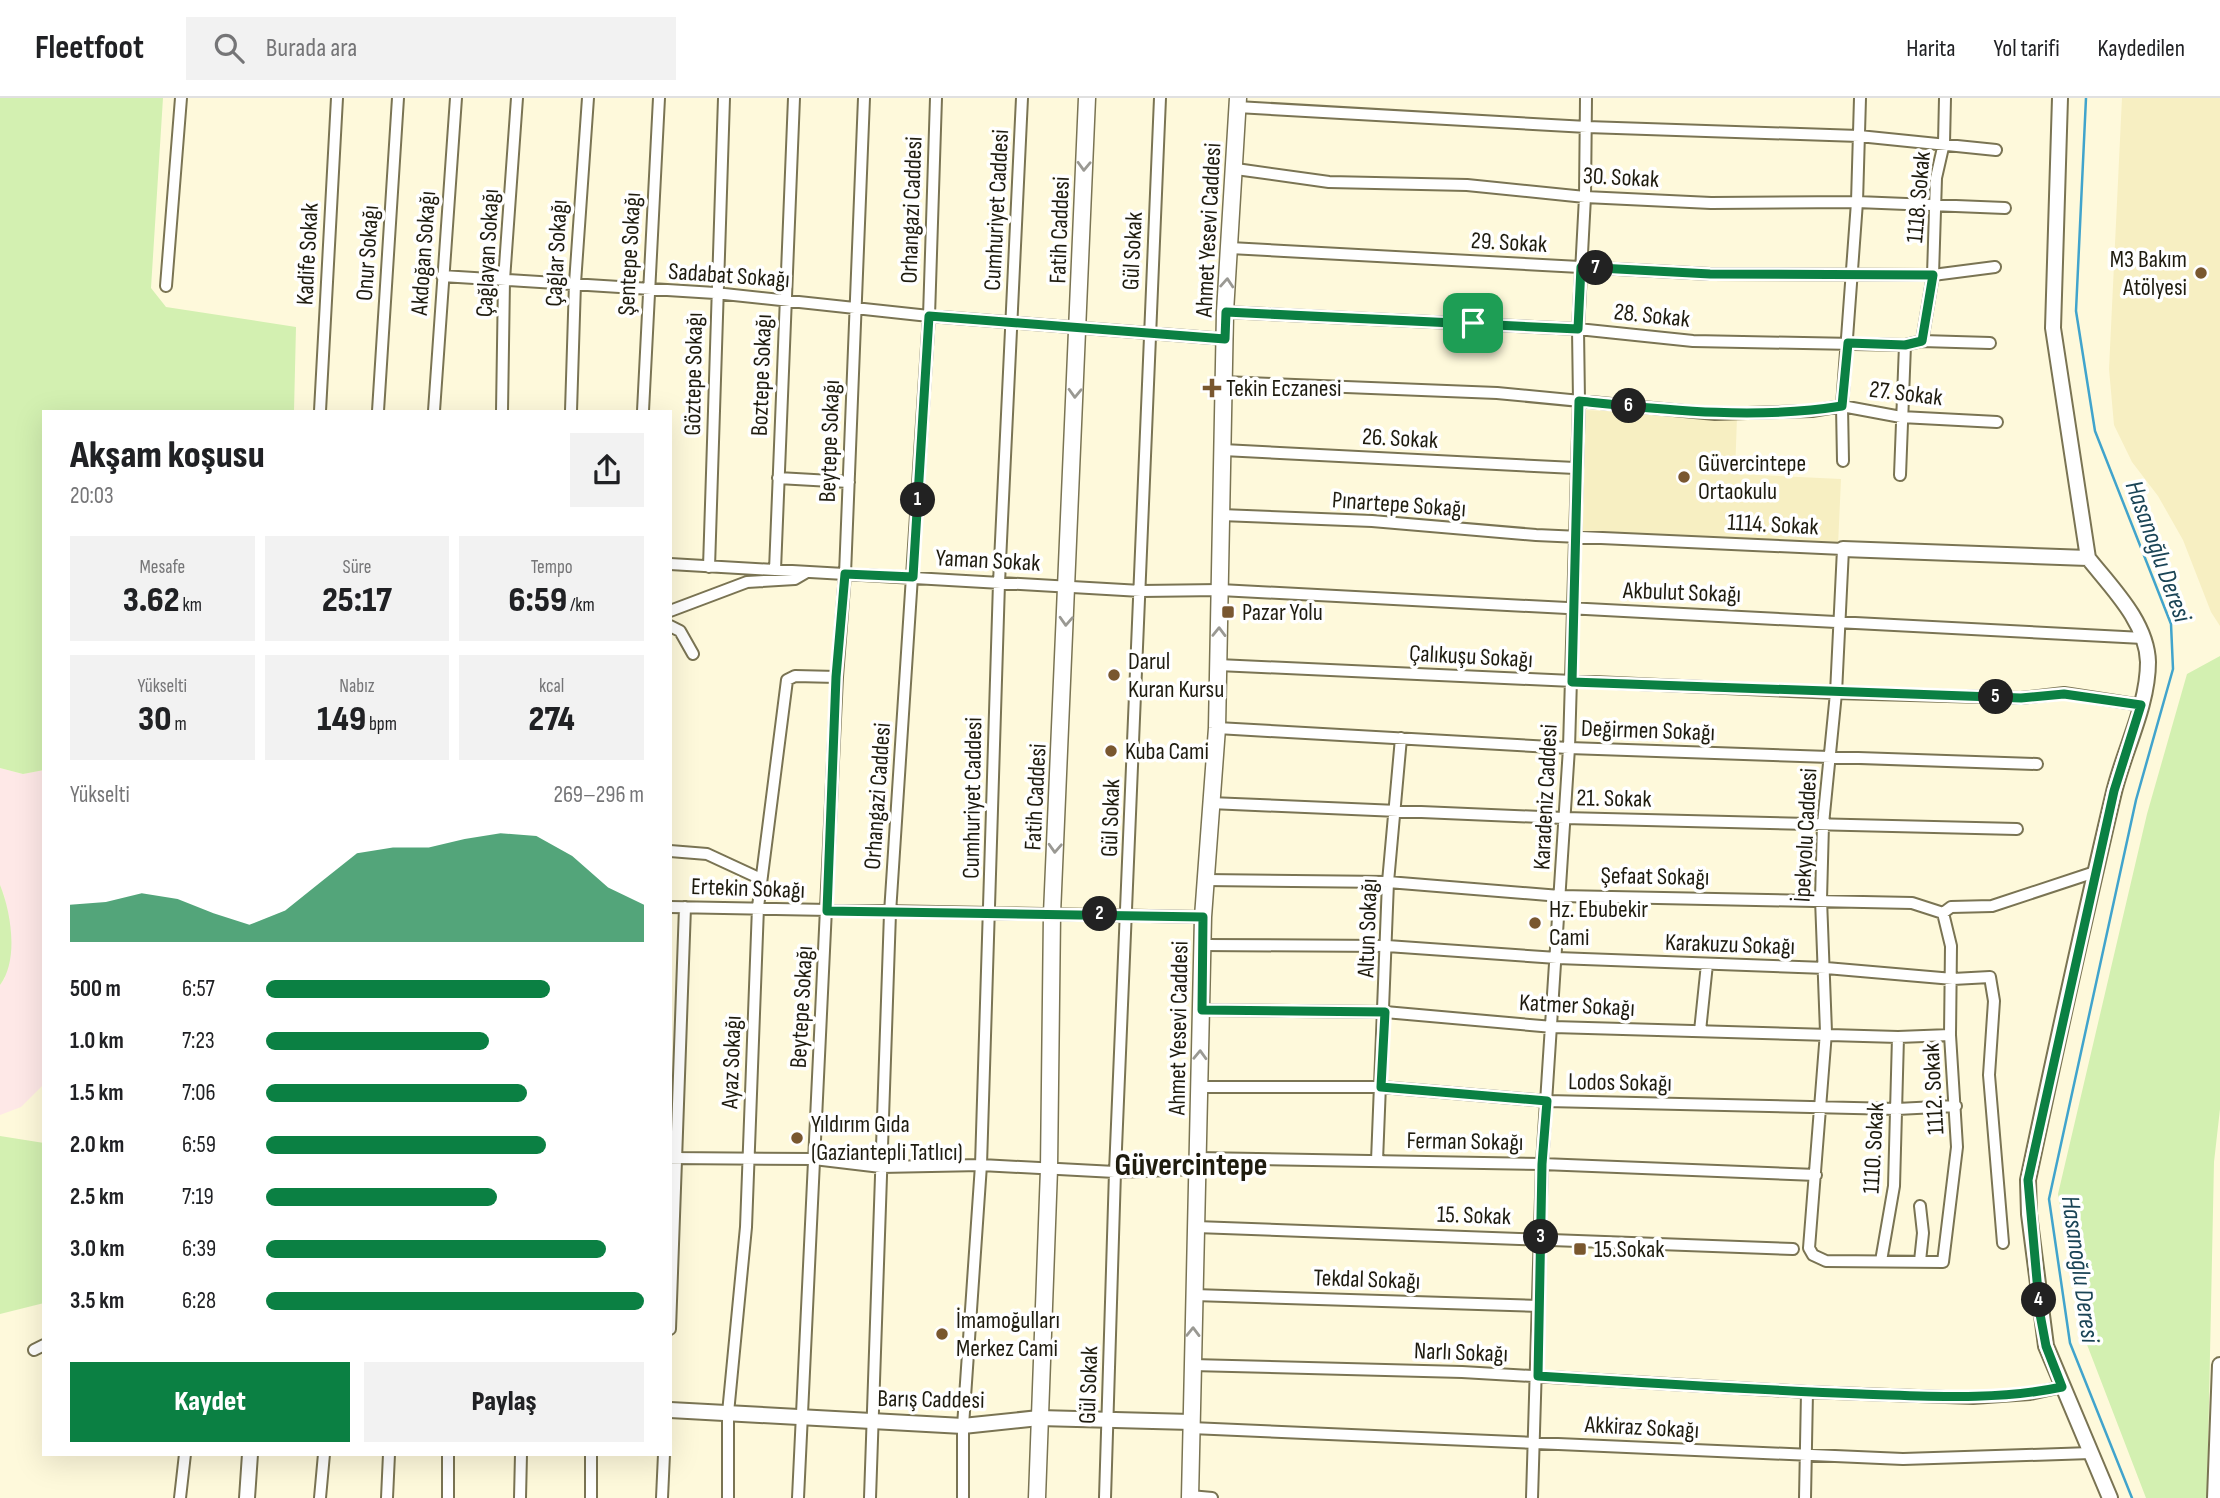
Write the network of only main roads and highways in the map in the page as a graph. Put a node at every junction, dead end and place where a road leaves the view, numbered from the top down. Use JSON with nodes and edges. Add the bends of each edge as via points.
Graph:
{"nodes":[{"id":1,"x":1087,"y":98,"type":"edge"},
{"id":2,"x":1238,"y":102,"type":"edge"},
{"id":3,"x":1190,"y":1497,"type":"edge"},
{"id":4,"x":1037,"y":1498,"type":"edge"}],
"edges":[{"from":1,"to":4,"type":"main road","name":"Fatih Caddesi","one_way":true,"via":[[1052,914],[1049,1169]]},
{"from":3,"to":2,"type":"main road","name":"Ahmet Yesevi Caddesi","one_way":true,"via":[[1202,945],[1217,728],[1223,382]]}]}
